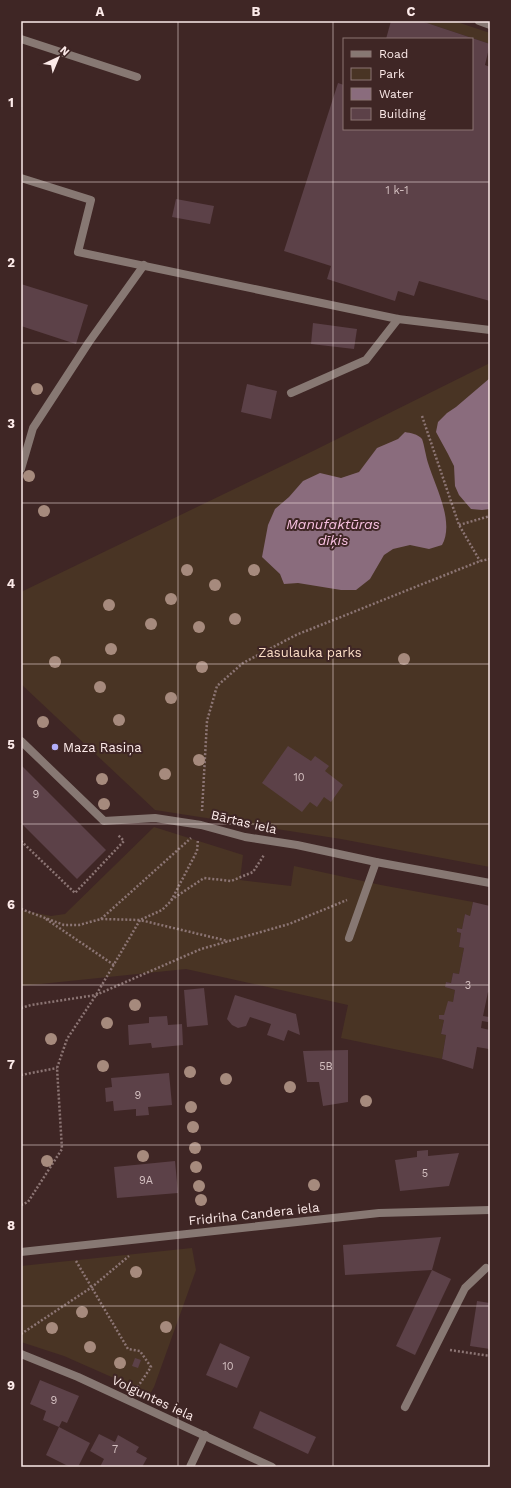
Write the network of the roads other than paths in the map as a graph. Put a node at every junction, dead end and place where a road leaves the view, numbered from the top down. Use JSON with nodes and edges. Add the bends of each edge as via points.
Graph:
{"nodes":[{"id":1,"x":478,"y":21,"type":"edge"},
{"id":2,"x":490,"y":25,"type":"edge"},
{"id":3,"x":21,"y":39,"type":"edge"},
{"id":4,"x":137,"y":77,"type":"dead end"},
{"id":5,"x":21,"y":178,"type":"edge"},
{"id":6,"x":144,"y":265,"type":"junction"},
{"id":7,"x":398,"y":319,"type":"junction"},
{"id":8,"x":490,"y":330,"type":"edge"},
{"id":9,"x":291,"y":393,"type":"dead end"},
{"id":10,"x":21,"y":469,"type":"edge"},
{"id":11,"x":21,"y":741,"type":"edge"},
{"id":12,"x":376,"y":862,"type":"junction"},
{"id":13,"x":490,"y":883,"type":"edge"},
{"id":14,"x":349,"y":938,"type":"dead end"},
{"id":15,"x":490,"y":1210,"type":"edge"},
{"id":16,"x":21,"y":1252,"type":"edge"},
{"id":17,"x":486,"y":1268,"type":"dead end"},
{"id":18,"x":21,"y":1354,"type":"edge"},
{"id":19,"x":405,"y":1407,"type":"dead end"},
{"id":20,"x":205,"y":1435,"type":"junction"},
{"id":21,"x":190,"y":1467,"type":"edge"},
{"id":22,"x":272,"y":1467,"type":"edge"}],
"edges":[{"from":1,"to":2,"type":"street"},
{"from":3,"to":4,"type":"street"},
{"from":5,"to":6,"type":"street","via":[[91,200],[78,252]]},
{"from":6,"to":7,"type":"street"},
{"from":6,"to":10,"type":"street","via":[[89,342],[33,428]]},
{"from":7,"to":8,"type":"street"},
{"from":7,"to":9,"type":"street","via":[[366,360]]},
{"from":11,"to":12,"type":"street","name":"Bārtas iela","via":[[104,821],[155,818]]},
{"from":12,"to":13,"type":"street","name":"Bārtas iela"},
{"from":12,"to":14,"type":"street"},
{"from":15,"to":16,"type":"street","name":"Fridriha Candera iela","via":[[379,1213]]},
{"from":17,"to":19,"type":"street","via":[[465,1288]]},
{"from":18,"to":20,"type":"street","name":"Volguntes iela","via":[[78,1376]]},
{"from":20,"to":21,"type":"street"},
{"from":20,"to":22,"type":"street","name":"Volguntes iela"}]}
